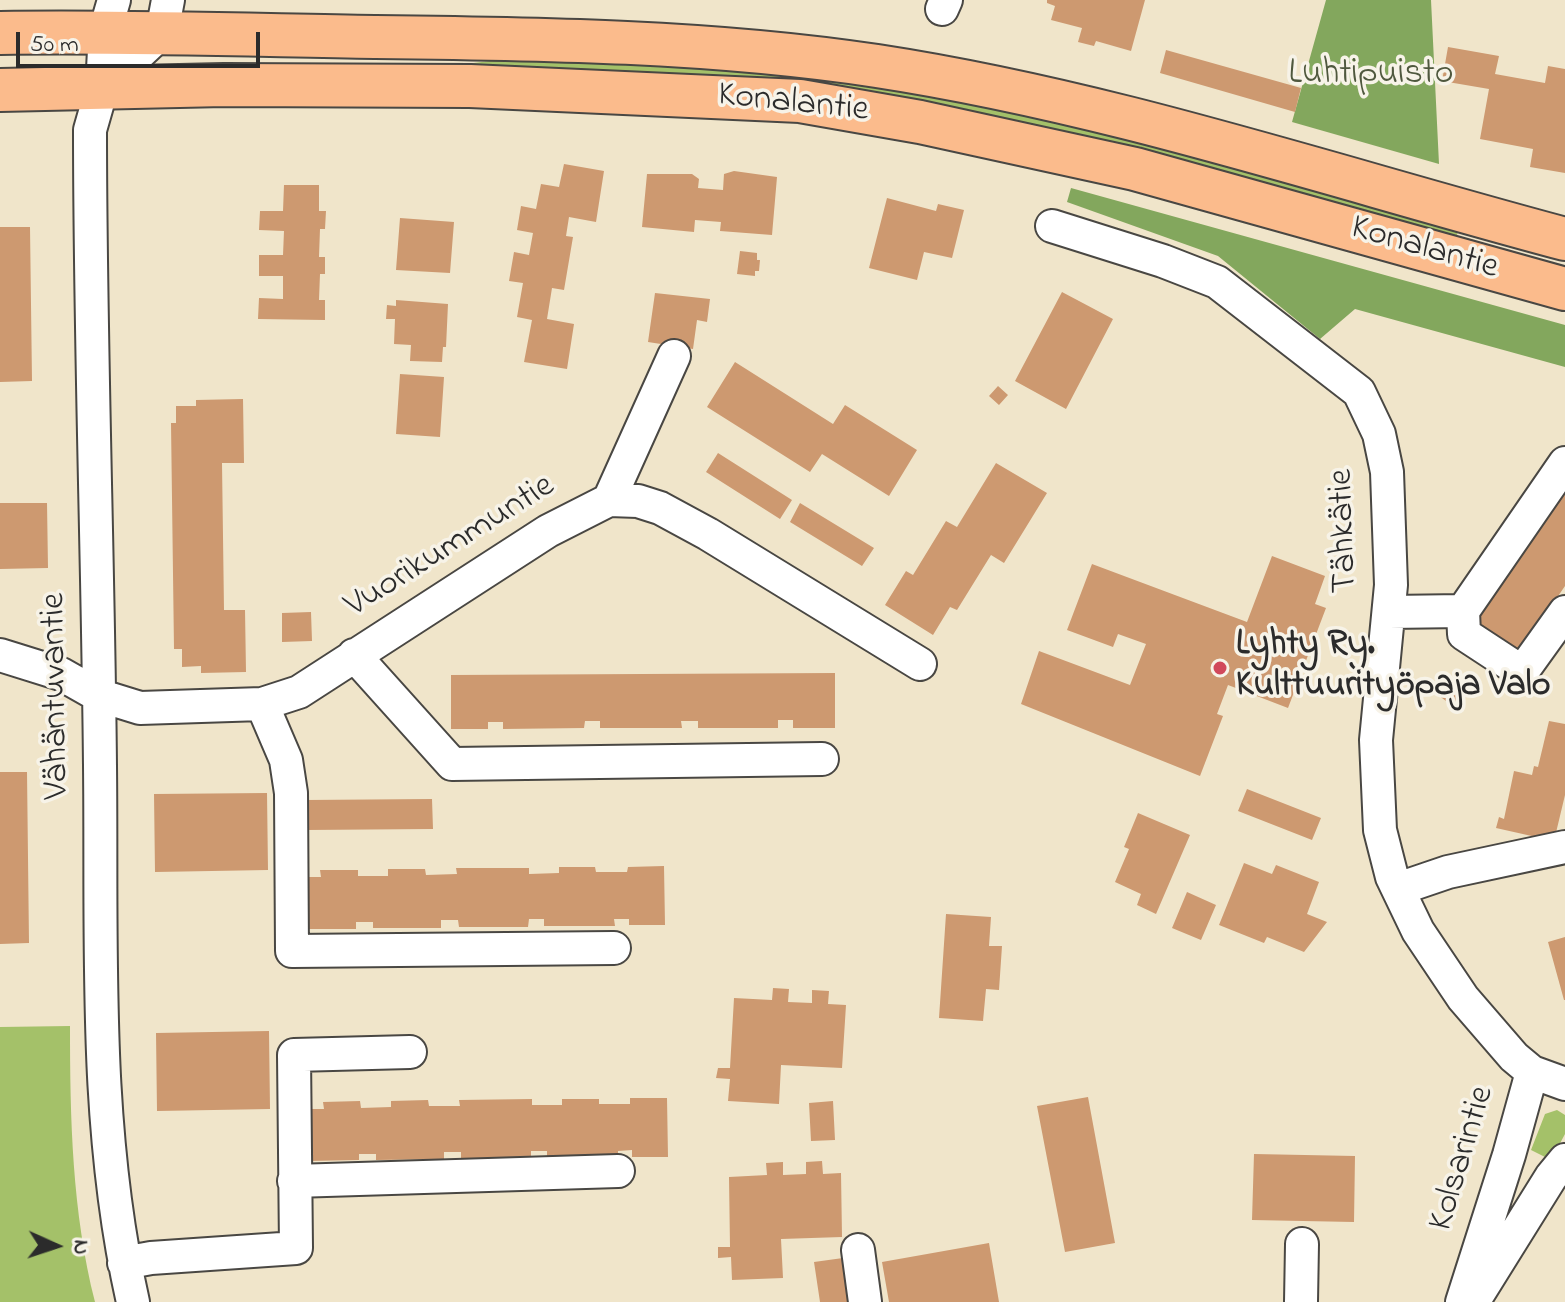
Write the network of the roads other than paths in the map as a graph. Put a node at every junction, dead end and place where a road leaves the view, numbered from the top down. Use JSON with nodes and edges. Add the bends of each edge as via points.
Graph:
{"nodes":[{"id":1,"x":110,"y":16,"type":"edge"},
{"id":2,"x":165,"y":16,"type":"edge"},
{"id":3,"x":0,"y":33,"type":"edge"},
{"id":4,"x":102,"y":88,"type":"junction"},
{"id":5,"x":0,"y":90,"type":"edge"},
{"id":6,"x":1052,"y":226,"type":"dead end"},
{"id":7,"x":1565,"y":239,"type":"edge"},
{"id":8,"x":1565,"y":289,"type":"edge"},
{"id":9,"x":674,"y":356,"type":"dead end"},
{"id":10,"x":1565,"y":463,"type":"edge"},
{"id":11,"x":609,"y":500,"type":"junction"},
{"id":12,"x":1463,"y":611,"type":"junction"},
{"id":13,"x":1389,"y":612,"type":"junction"},
{"id":14,"x":1565,"y":612,"type":"edge"},
{"id":15,"x":0,"y":655,"type":"edge"},
{"id":16,"x":354,"y":655,"type":"junction"},
{"id":17,"x":920,"y":664,"type":"dead end"},
{"id":18,"x":98,"y":695,"type":"junction"},
{"id":19,"x":262,"y":704,"type":"junction"},
{"id":20,"x":822,"y":759,"type":"dead end"},
{"id":21,"x":1565,"y":847,"type":"edge"},
{"id":22,"x":1398,"y":889,"type":"junction"},
{"id":23,"x":614,"y":948,"type":"dead end"},
{"id":24,"x":410,"y":1052,"type":"dead end"},
{"id":25,"x":1532,"y":1072,"type":"junction"},
{"id":26,"x":1565,"y":1084,"type":"edge"},
{"id":27,"x":1565,"y":1160,"type":"edge"},
{"id":28,"x":618,"y":1171,"type":"dead end"},
{"id":29,"x":294,"y":1181,"type":"junction"},
{"id":30,"x":1302,"y":1244,"type":"dead end"},
{"id":31,"x":858,"y":1250,"type":"dead end"},
{"id":32,"x":124,"y":1263,"type":"junction"},
{"id":33,"x":133,"y":1302,"type":"edge"},
{"id":34,"x":865,"y":1302,"type":"edge"},
{"id":35,"x":1301,"y":1302,"type":"edge"},
{"id":36,"x":1462,"y":1302,"type":"edge"},
{"id":37,"x":1474,"y":1302,"type":"edge"}],
"edges":[{"from":1,"to":2,"type":"main road","name":"Konalantie"},
{"from":1,"to":3,"type":"main road","name":"Konalantie"},
{"from":1,"to":4,"type":"street","name":"Vähäntuvantie"},
{"from":2,"to":4,"type":"street"},
{"from":2,"to":7,"type":"main road","name":"Konalantie","via":[[708,48],[876,66],[1144,121]]},
{"from":4,"to":5,"type":"main road","name":"Konalantie"},
{"from":4,"to":8,"type":"main road","name":"Konalantie","via":[[470,86],[800,101],[1135,169]]},
{"from":4,"to":18,"type":"street","name":"Vähäntuvantie","via":[[90,130]]},
{"from":6,"to":13,"type":"street","name":"Tähkätie","via":[[1217,282],[1359,392],[1379,434],[1387,472]]},
{"from":9,"to":11,"type":"street"},
{"from":10,"to":12,"type":"street"},
{"from":11,"to":16,"type":"street","name":"Vuorikummuntie","via":[[548,531]]},
{"from":11,"to":17,"type":"street","name":"Vuorikummuntie","via":[[660,508]]},
{"from":12,"to":13,"type":"street"},
{"from":12,"to":14,"type":"street","via":[[1464,634],[1522,672]]},
{"from":13,"to":22,"type":"street","name":"Tähkätie","via":[[1376,740],[1380,830]]},
{"from":15,"to":18,"type":"street","name":"Vuorikummuntie","via":[[61,674]]},
{"from":16,"to":19,"type":"street","name":"Vuorikummuntie","via":[[299,692]]},
{"from":16,"to":20,"type":"street","via":[[452,764]]},
{"from":18,"to":19,"type":"street","name":"Vuorikummuntie","via":[[140,708]]},
{"from":18,"to":32,"type":"street","name":"Vähäntuvantie","via":[[102,1076]]},
{"from":19,"to":23,"type":"street","via":[[286,760],[291,793],[292,951]]},
{"from":21,"to":22,"type":"street","via":[[1448,872]]},
{"from":22,"to":25,"type":"street","name":"Tähkätie","via":[[1418,931],[1463,998]]},
{"from":24,"to":29,"type":"street","via":[[294,1055]]},
{"from":25,"to":26,"type":"street","name":"Kolsarintie"},
{"from":25,"to":36,"type":"street","name":"Kolsarintie"},
{"from":27,"to":37,"type":"street","name":"Kolsarintie"},
{"from":28,"to":29,"type":"street"},
{"from":29,"to":32,"type":"street","via":[[296,1248]]},
{"from":30,"to":35,"type":"street"},
{"from":31,"to":34,"type":"street"},
{"from":32,"to":33,"type":"street","name":"Vähäntuvantie"}]}
